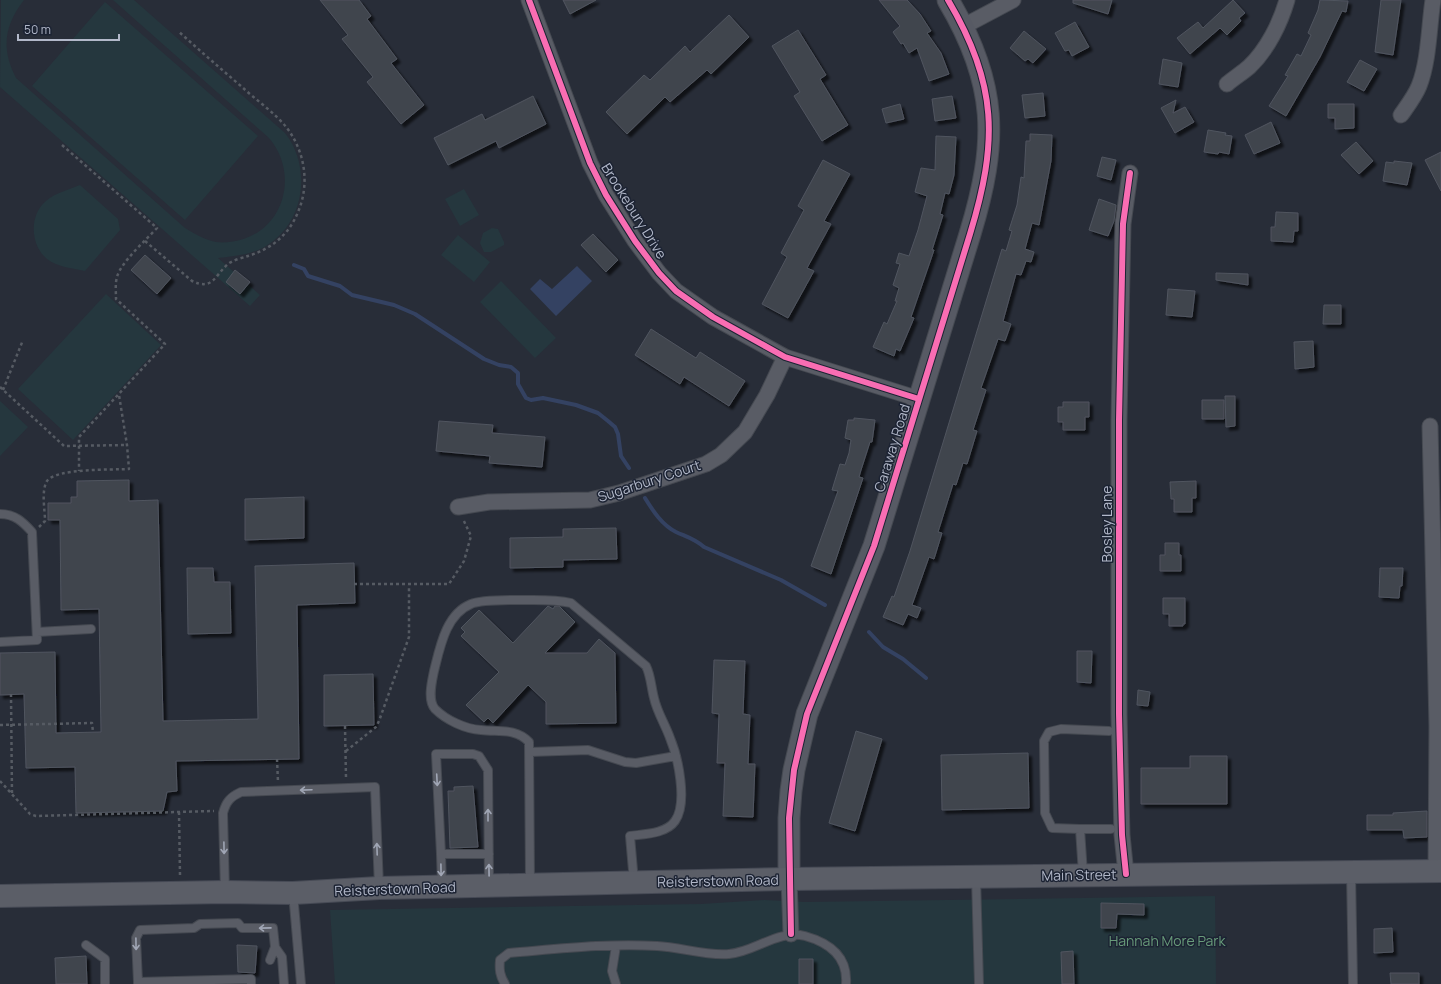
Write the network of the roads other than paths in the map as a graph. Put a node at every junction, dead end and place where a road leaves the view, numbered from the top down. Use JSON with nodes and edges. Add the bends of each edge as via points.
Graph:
{"nodes":[{"id":1,"x":529,"y":0,"type":"edge"},
{"id":2,"x":948,"y":0,"type":"edge"},
{"id":3,"x":1013,"y":0,"type":"edge"},
{"id":4,"x":1287,"y":0,"type":"edge"},
{"id":5,"x":1433,"y":0,"type":"edge"},
{"id":6,"x":964,"y":26,"type":"junction"},
{"id":7,"x":1227,"y":84,"type":"dead end"},
{"id":8,"x":1401,"y":115,"type":"dead end"},
{"id":9,"x":1130,"y":173,"type":"dead end"},
{"id":10,"x":785,"y":357,"type":"junction"},
{"id":11,"x":919,"y":399,"type":"junction"},
{"id":12,"x":1430,"y":426,"type":"dead end"},
{"id":13,"x":458,"y":507,"type":"road end"},
{"id":14,"x":0,"y":514,"type":"edge"},
{"id":15,"x":91,"y":629,"type":"dead end"},
{"id":16,"x":37,"y":632,"type":"junction"},
{"id":17,"x":0,"y":642,"type":"edge"},
{"id":18,"x":1109,"y":730,"type":"dead end"},
{"id":19,"x":530,"y":752,"type":"junction"},
{"id":20,"x":676,"y":756,"type":"junction"},
{"id":21,"x":1080,"y":829,"type":"junction"},
{"id":22,"x":1111,"y":829,"type":"dead end"},
{"id":23,"x":441,"y":854,"type":"junction"},
{"id":24,"x":488,"y":854,"type":"junction"},
{"id":25,"x":1438,"y":871,"type":"edge"},
{"id":26,"x":1351,"y":872,"type":"junction"},
{"id":27,"x":1126,"y":874,"type":"junction"},
{"id":28,"x":1083,"y":875,"type":"junction"},
{"id":29,"x":976,"y":877,"type":"junction"},
{"id":30,"x":789,"y":880,"type":"junction"},
{"id":31,"x":634,"y":882,"type":"junction"},
{"id":32,"x":530,"y":885,"type":"junction"},
{"id":33,"x":489,"y":886,"type":"junction"},
{"id":34,"x":442,"y":887,"type":"junction"},
{"id":35,"x":379,"y":888,"type":"junction"},
{"id":36,"x":225,"y":892,"type":"junction"},
{"id":37,"x":294,"y":893,"type":"junction"},
{"id":38,"x":0,"y":896,"type":"edge"},
{"id":39,"x":791,"y":934,"type":"junction"},
{"id":40,"x":86,"y":945,"type":"dead end"},
{"id":41,"x":616,"y":946,"type":"junction"},
{"id":42,"x":275,"y":947,"type":"junction"},
{"id":43,"x":270,"y":960,"type":"dead end"},
{"id":44,"x":138,"y":983,"type":"edge"},
{"id":45,"x":105,"y":984,"type":"edge"},
{"id":46,"x":251,"y":984,"type":"edge"},
{"id":47,"x":284,"y":984,"type":"edge"},
{"id":48,"x":301,"y":984,"type":"edge"},
{"id":49,"x":505,"y":984,"type":"edge"},
{"id":50,"x":616,"y":984,"type":"edge"},
{"id":51,"x":846,"y":984,"type":"edge"},
{"id":52,"x":979,"y":984,"type":"edge"},
{"id":53,"x":1353,"y":984,"type":"edge"}],
"edges":[{"from":1,"to":10,"type":"street","name":"Brookebury Drive","via":[[590,163],[606,195],[635,241],[659,273],[688,300]]},
{"from":2,"to":6,"type":"street","name":"Caraway Road"},
{"from":3,"to":6,"type":"street"},
{"from":4,"to":7,"type":"street","via":[[1263,51],[1249,67]]},
{"from":5,"to":8,"type":"street","via":[[1419,85]]},
{"from":6,"to":11,"type":"street","name":"Caraway Road","via":[[980,66],[986,93],[990,138],[987,166],[981,196]]},
{"from":9,"to":27,"type":"street","name":"Bosley Lane","via":[[1123,224],[1119,420],[1119,714],[1122,834]]},
{"from":10,"to":11,"type":"street","name":"Brookebury Drive"},
{"from":10,"to":13,"type":"street","name":"Sugarbury Court","via":[[745,432],[721,455],[706,464],[590,500],[490,502]]},
{"from":11,"to":30,"type":"street","name":"Caraway Road","via":[[874,546],[807,714],[791,791]]},
{"from":12,"to":25,"type":"street"},
{"from":14,"to":16,"type":"lane","via":[[20,519],[32,532]]},
{"from":15,"to":16,"type":"lane"},
{"from":16,"to":17,"type":"lane","via":[[37,640]]},
{"from":18,"to":21,"type":"lane","via":[[1061,728],[1049,732],[1044,741],[1045,813],[1052,828]]},
{"from":19,"to":20,"type":"lane","via":[[588,750],[636,763]]},
{"from":19,"to":20,"type":"lane","via":[[529,742],[518,734],[464,727],[440,714],[433,707],[430,696],[445,632],[457,615],[472,603],[536,600],[560,600],[571,603],[646,666],[650,674],[654,699]]},
{"from":19,"to":32,"type":"lane"},
{"from":20,"to":31,"type":"lane","via":[[681,781],[679,814],[668,828],[659,832],[630,836]]},
{"from":21,"to":22,"type":"lane"},
{"from":21,"to":28,"type":"lane"},
{"from":23,"to":24,"type":"lane"},
{"from":24,"to":23,"type":"lane","one_way":true,"via":[[488,770],[479,756],[473,754],[436,754]]},
{"from":23,"to":34,"type":"lane","one_way":true},
{"from":33,"to":24,"type":"lane","one_way":true},
{"from":25,"to":26,"type":"main road","name":"Main Street"},
{"from":26,"to":27,"type":"main road","name":"Main Street"},
{"from":26,"to":53,"type":"lane"},
{"from":27,"to":28,"type":"main road","name":"Main Street"},
{"from":28,"to":29,"type":"main road","name":"Main Street"},
{"from":29,"to":30,"type":"main road","name":"Main Street"},
{"from":29,"to":52,"type":"lane"},
{"from":30,"to":31,"type":"main road","name":"Reisterstown Road"},
{"from":30,"to":39,"type":"street"},
{"from":31,"to":32,"type":"main road","name":"Reisterstown Road"},
{"from":32,"to":33,"type":"main road","name":"Reisterstown Road"},
{"from":33,"to":34,"type":"main road","name":"Reisterstown Road"},
{"from":34,"to":35,"type":"main road","name":"Reisterstown Road"},
{"from":35,"to":36,"type":"lane","one_way":true,"via":[[375,787],[241,792],[232,796],[225,804],[224,810]]},
{"from":35,"to":37,"type":"main road","name":"Reisterstown Road"},
{"from":36,"to":37,"type":"main road","name":"Reisterstown Road"},
{"from":36,"to":38,"type":"main road","name":"Reisterstown Road"},
{"from":37,"to":48,"type":"lane"},
{"from":39,"to":41,"type":"lane","via":[[730,954],[658,946]]},
{"from":39,"to":51,"type":"lane","via":[[804,936],[829,947],[840,956],[846,967]]},
{"from":40,"to":45,"type":"lane","via":[[105,959]]},
{"from":41,"to":49,"type":"lane","via":[[508,953],[500,960],[499,969]]},
{"from":41,"to":50,"type":"lane","via":[[612,971]]},
{"from":42,"to":43,"type":"lane"},
{"from":42,"to":44,"type":"lane","one_way":true,"via":[[273,928],[239,929],[238,923],[200,924],[197,929],[140,930],[136,938]]},
{"from":42,"to":47,"type":"lane","via":[[282,957]]},
{"from":44,"to":46,"type":"lane","via":[[251,979]]}]}
